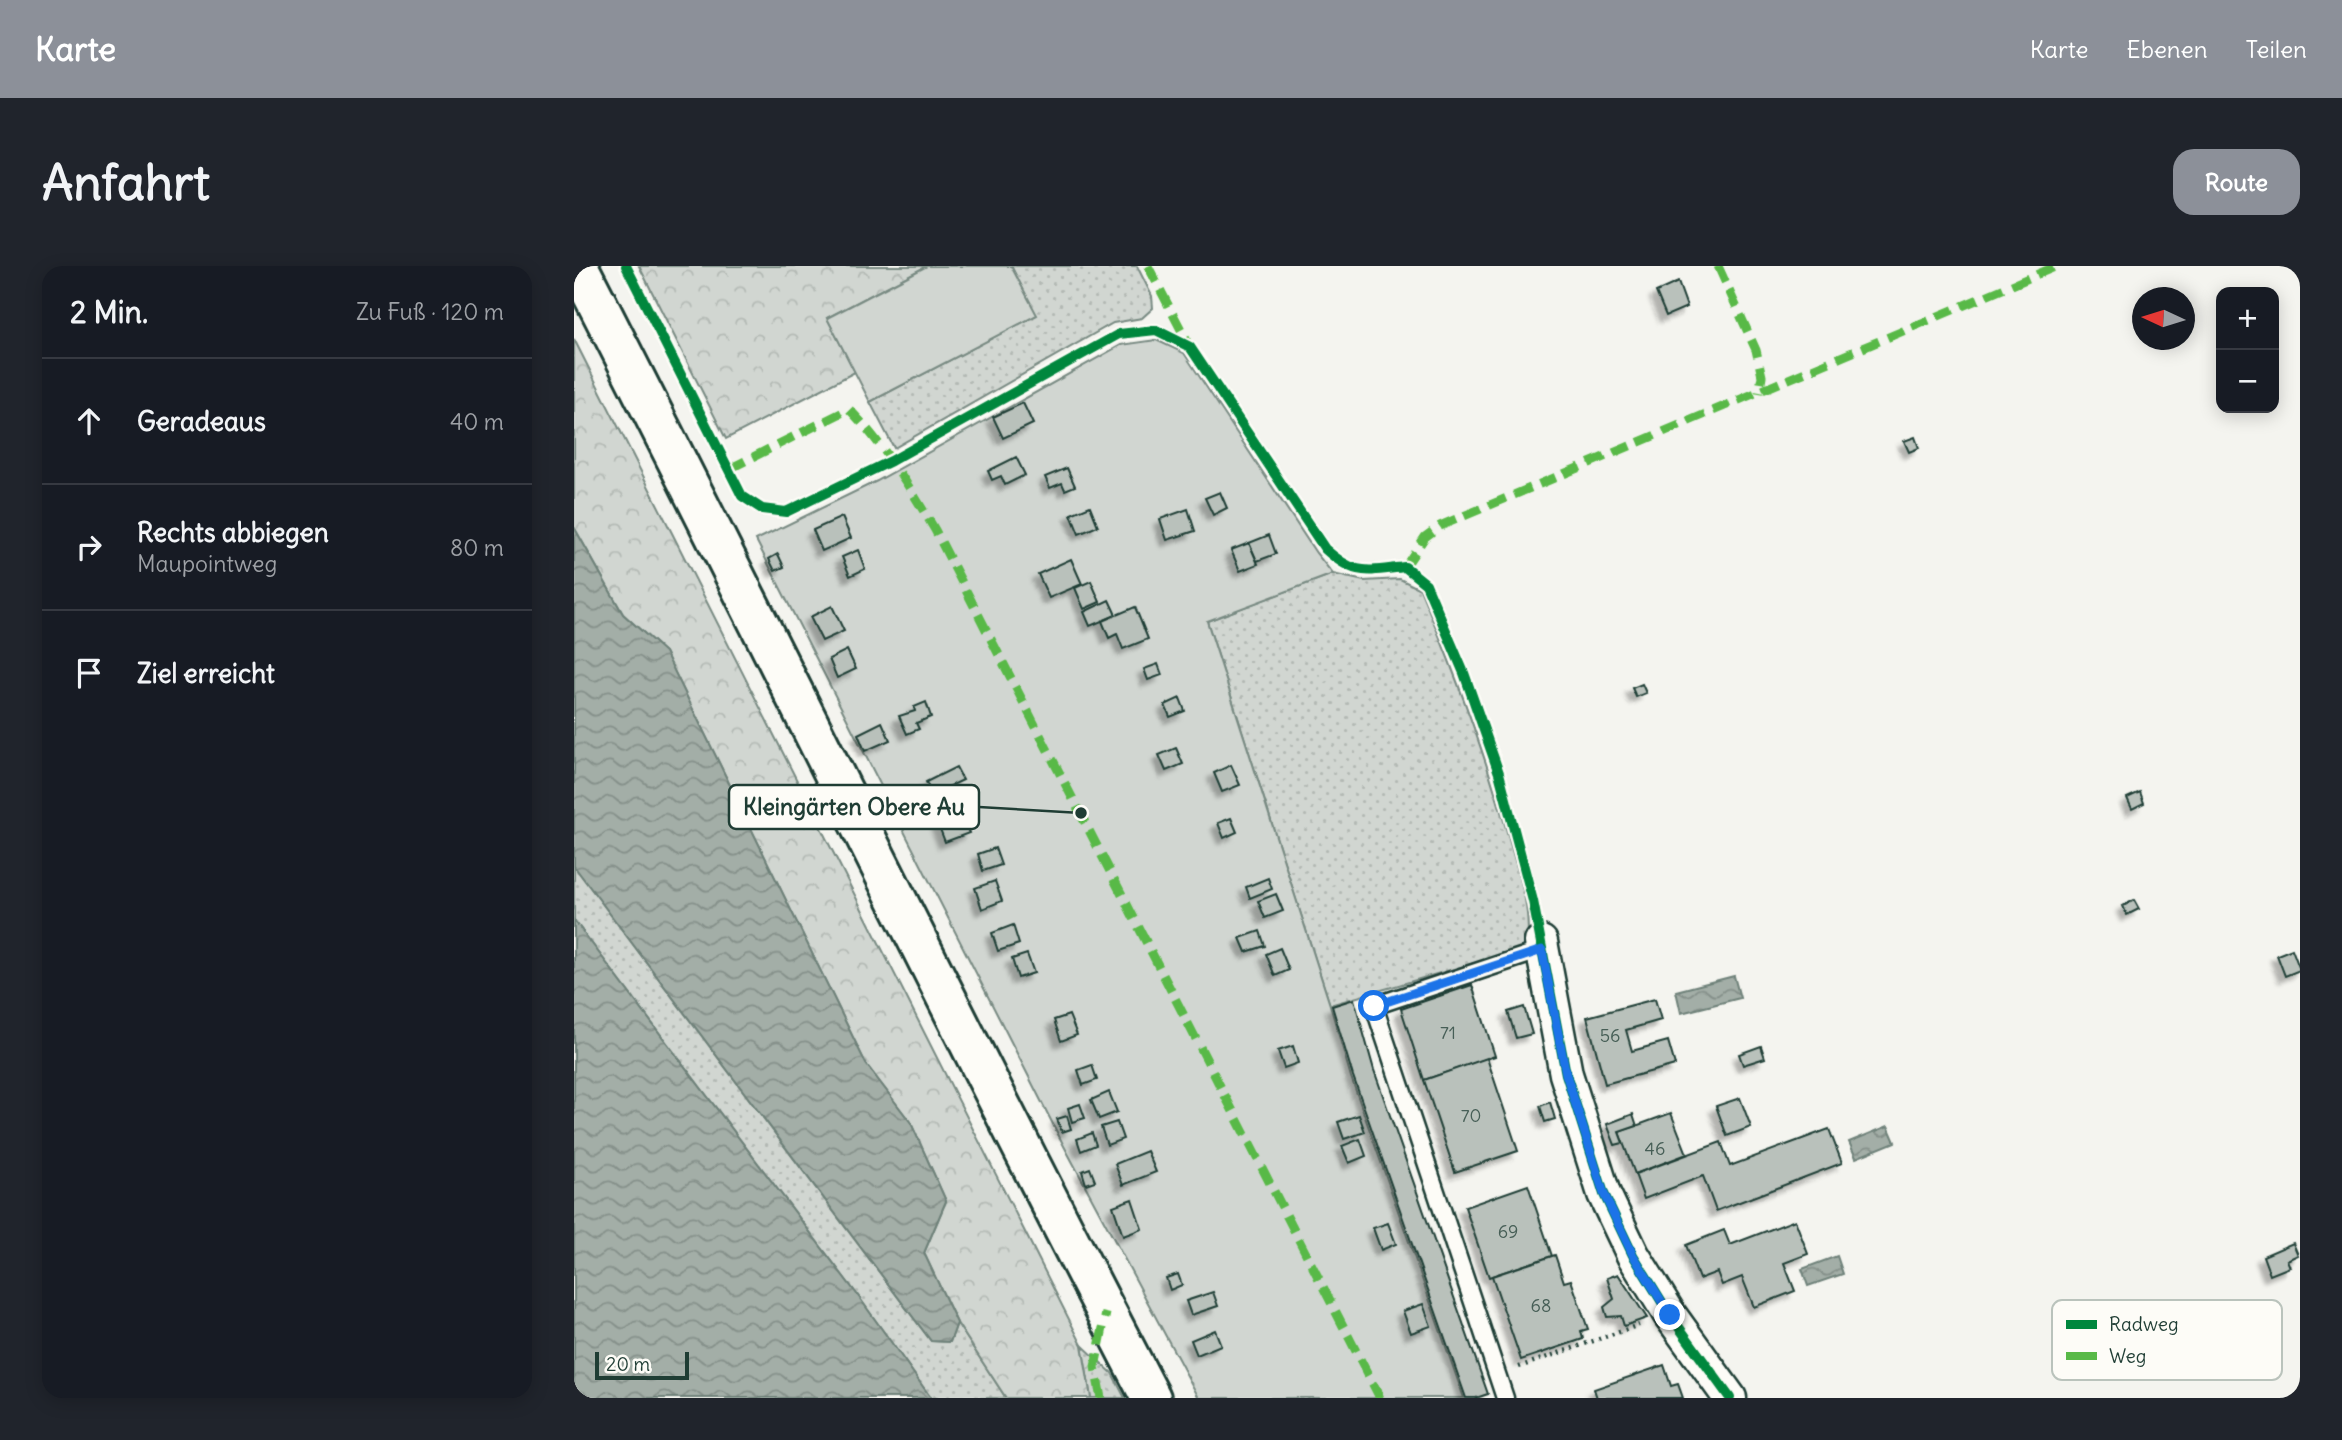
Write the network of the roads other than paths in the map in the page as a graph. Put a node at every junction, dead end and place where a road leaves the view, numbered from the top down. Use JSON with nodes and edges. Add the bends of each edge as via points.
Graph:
{"nodes":[{"id":1,"x":578,"y":266,"type":"edge"},
{"id":2,"x":1542,"y":946,"type":"joint"},
{"id":3,"x":1150,"y":1398,"type":"edge"},
{"id":4,"x":1505,"y":1398,"type":"edge"},
{"id":5,"x":1730,"y":1398,"type":"edge"}],
"edges":[{"from":1,"to":3,"type":"main road"},
{"from":2,"to":4,"type":"lane","via":[[1374,1006]]},
{"from":2,"to":5,"type":"street","via":[[1566,1074],[1604,1194],[1633,1255],[1670,1315]]}]}
